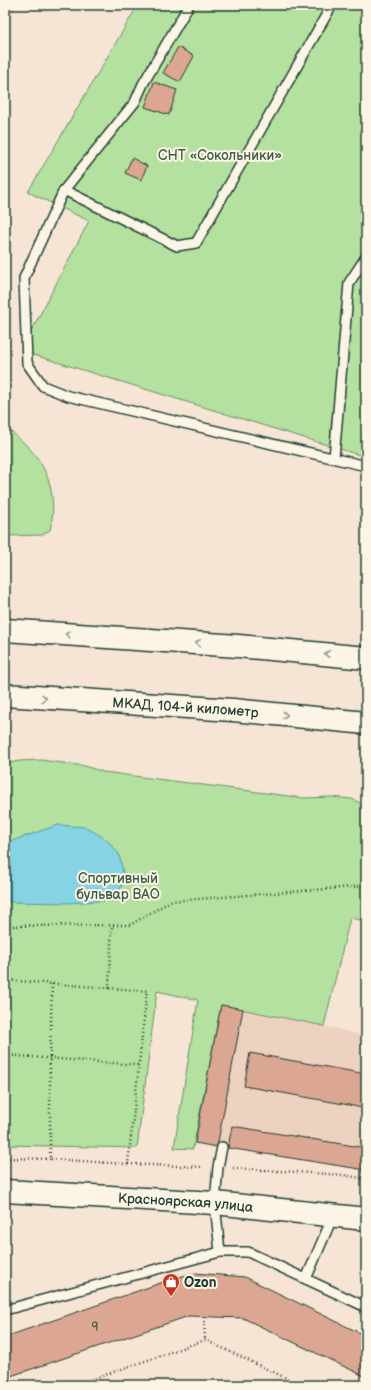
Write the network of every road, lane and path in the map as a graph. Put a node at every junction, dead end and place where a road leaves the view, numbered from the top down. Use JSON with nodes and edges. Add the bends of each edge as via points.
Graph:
{"nodes":[{"id":1,"x":189,"y":5,"type":"edge"},
{"id":2,"x":332,"y":5,"type":"edge"},
{"id":3,"x":64,"y":190,"type":"junction"},
{"id":4,"x":366,"y":256,"type":"edge"},
{"id":5,"x":334,"y":458,"type":"junction"},
{"id":6,"x":366,"y":466,"type":"edge"},
{"id":7,"x":5,"y":630,"type":"edge"},
{"id":8,"x":366,"y":658,"type":"edge"},
{"id":9,"x":5,"y":695,"type":"edge"},
{"id":10,"x":366,"y":723,"type":"edge"},
{"id":11,"x":366,"y":886,"type":"edge"},
{"id":12,"x":112,"y":925,"type":"junction"},
{"id":13,"x":5,"y":926,"type":"edge"},
{"id":14,"x":5,"y":980,"type":"edge"},
{"id":15,"x":52,"y":984,"type":"junction"},
{"id":16,"x":109,"y":988,"type":"junction"},
{"id":17,"x":5,"y":1055,"type":"edge"},
{"id":18,"x":50,"y":1058,"type":"junction"},
{"id":19,"x":139,"y":1065,"type":"junction"},
{"id":20,"x":222,"y":1147,"type":"dead end"},
{"id":21,"x":5,"y":1158,"type":"edge"},
{"id":22,"x":50,"y":1159,"type":"junction"},
{"id":23,"x":128,"y":1164,"type":"junction"},
{"id":24,"x":218,"y":1168,"type":"junction"},
{"id":25,"x":366,"y":1179,"type":"edge"},
{"id":26,"x":5,"y":1191,"type":"edge"},
{"id":27,"x":215,"y":1203,"type":"junction"},
{"id":28,"x":334,"y":1215,"type":"junction"},
{"id":29,"x":366,"y":1219,"type":"edge"},
{"id":30,"x":220,"y":1252,"type":"junction"},
{"id":31,"x":306,"y":1279,"type":"junction"},
{"id":32,"x":366,"y":1307,"type":"edge"},
{"id":33,"x":5,"y":1310,"type":"edge"},
{"id":34,"x":204,"y":1317,"type":"dead end"},
{"id":35,"x":205,"y":1340,"type":"junction"},
{"id":36,"x":76,"y":1385,"type":"edge"},
{"id":37,"x":301,"y":1385,"type":"edge"}],
"edges":[{"from":1,"to":3,"type":"lane","via":[[135,102]]},
{"from":2,"to":3,"type":"lane","via":[[196,243],[177,246]]},
{"from":3,"to":5,"type":"lane","via":[[24,278],[27,363],[43,386],[68,396]]},
{"from":4,"to":5,"type":"lane","via":[[349,284]]},
{"from":5,"to":6,"type":"lane"},
{"from":8,"to":7,"type":"main road","one_way":true,"via":[[238,646]]},
{"from":9,"to":10,"type":"main road","name":"МКАД, 104-й километр","one_way":true,"via":[[233,710]]},
{"from":11,"to":12,"type":"path","via":[[171,901],[130,925]]},
{"from":12,"to":13,"type":"path"},
{"from":12,"to":16,"type":"path"},
{"from":14,"to":15,"type":"path"},
{"from":15,"to":16,"type":"path"},
{"from":15,"to":18,"type":"path"},
{"from":16,"to":19,"type":"path","via":[[147,991]]},
{"from":17,"to":18,"type":"path"},
{"from":18,"to":19,"type":"path"},
{"from":18,"to":22,"type":"path"},
{"from":19,"to":23,"type":"path"},
{"from":20,"to":24,"type":"lane"},
{"from":21,"to":22,"type":"path"},
{"from":22,"to":23,"type":"path"},
{"from":23,"to":24,"type":"path"},
{"from":24,"to":25,"type":"path","via":[[343,1175]]},
{"from":24,"to":27,"type":"lane"},
{"from":26,"to":27,"type":"main road","name":"Красноярская улица"},
{"from":27,"to":28,"type":"main road","name":"Красноярская улица"},
{"from":27,"to":30,"type":"lane"},
{"from":28,"to":29,"type":"main road","name":"Красноярская улица"},
{"from":28,"to":31,"type":"lane"},
{"from":30,"to":31,"type":"lane","via":[[248,1252]]},
{"from":30,"to":33,"type":"lane"},
{"from":31,"to":32,"type":"lane"},
{"from":34,"to":35,"type":"path"},
{"from":35,"to":36,"type":"path"},
{"from":35,"to":37,"type":"path"}]}
